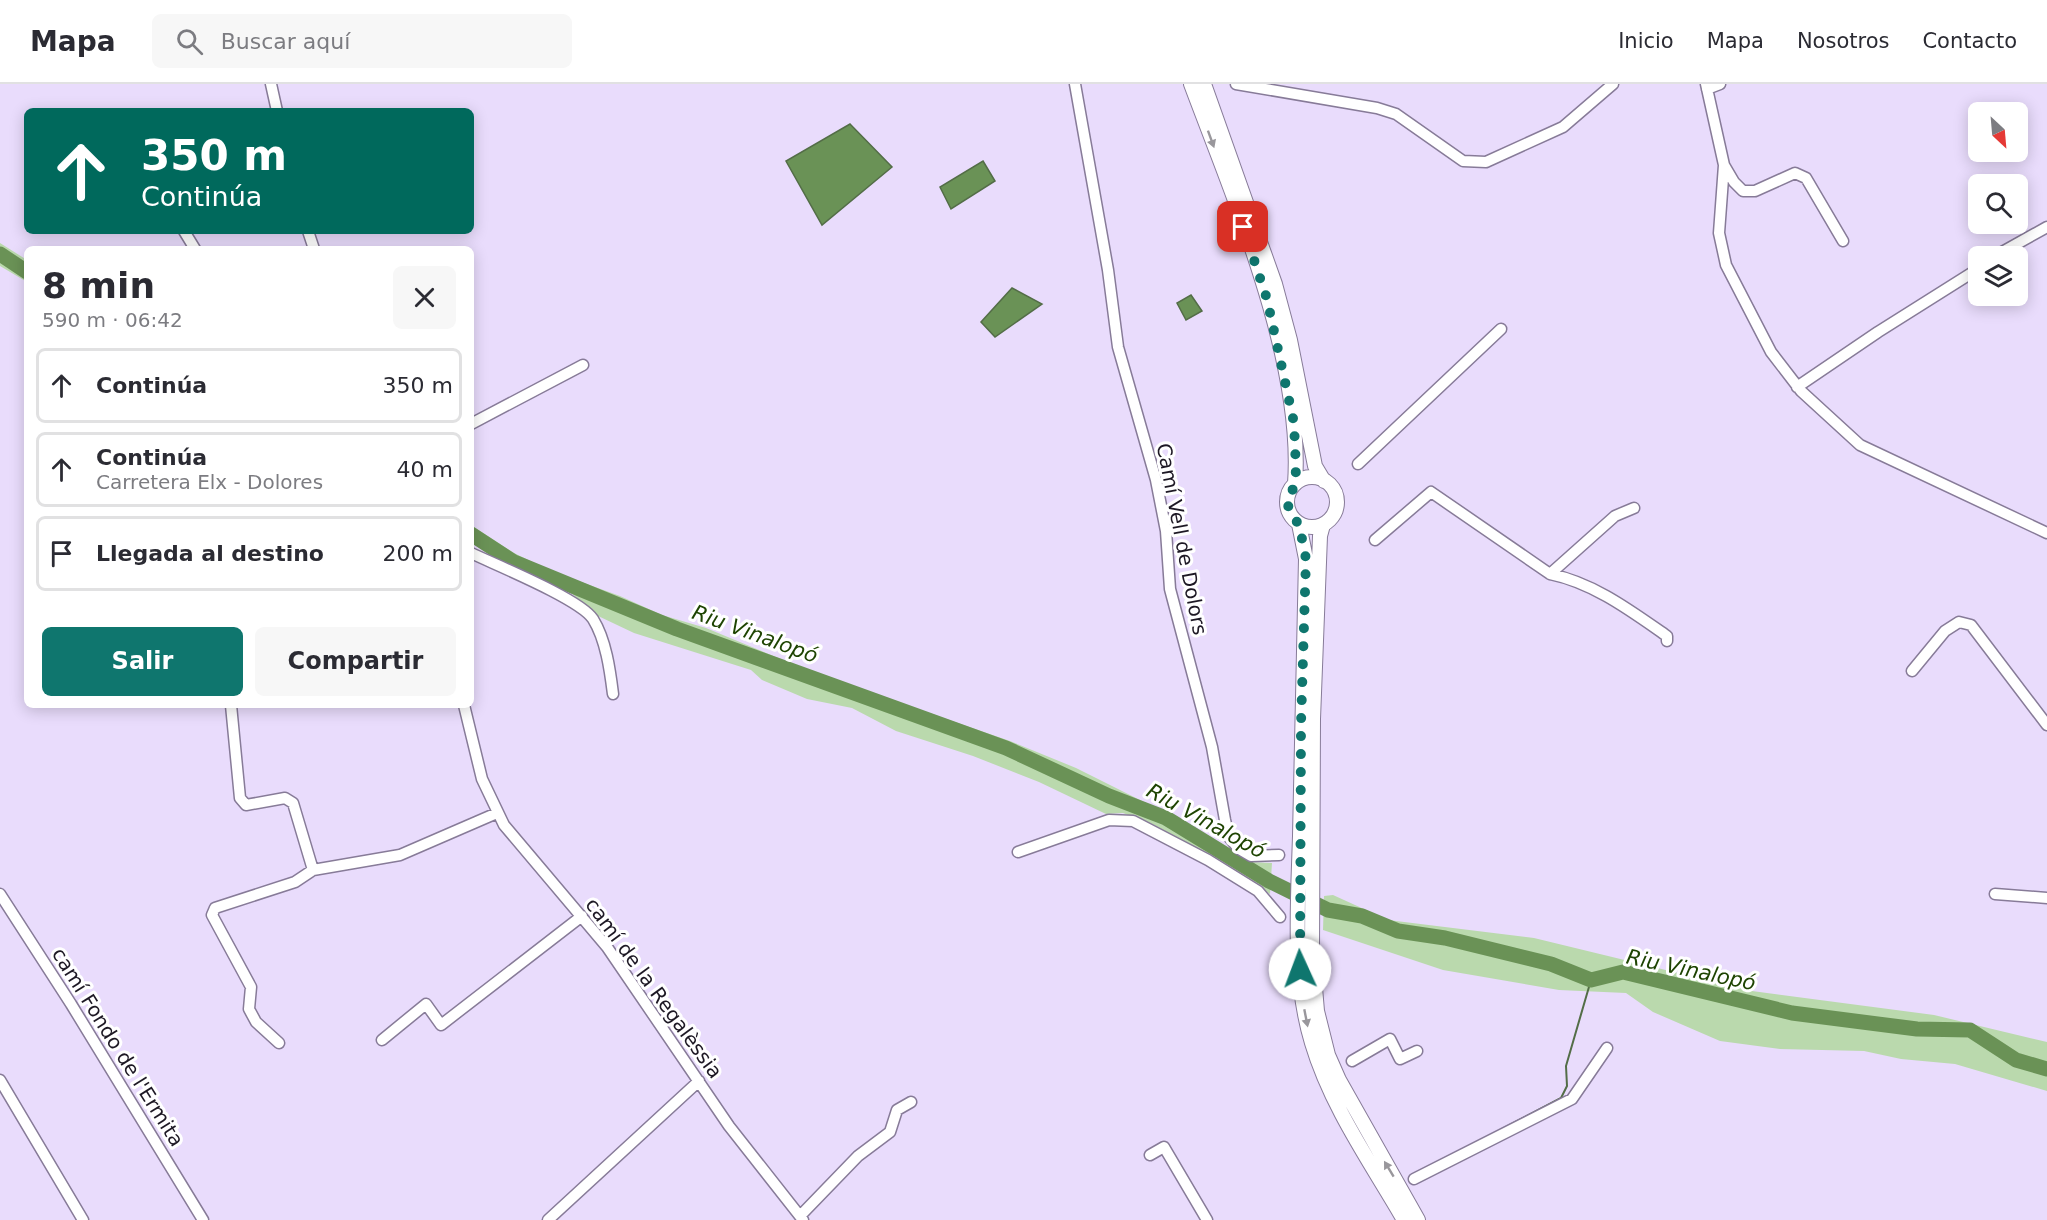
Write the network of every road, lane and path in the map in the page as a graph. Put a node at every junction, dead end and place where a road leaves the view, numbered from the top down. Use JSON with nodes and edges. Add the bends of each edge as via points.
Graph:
{"nodes":[{"id":1,"x":271,"y":84,"type":"edge"},
{"id":2,"x":1075,"y":84,"type":"edge"},
{"id":3,"x":1191,"y":84,"type":"edge"},
{"id":4,"x":1204,"y":84,"type":"edge"},
{"id":5,"x":1236,"y":84,"type":"edge"},
{"id":6,"x":1613,"y":84,"type":"edge"},
{"id":7,"x":1720,"y":84,"type":"edge"},
{"id":8,"x":1707,"y":86,"type":"edge"},
{"id":9,"x":277,"y":108,"type":"edge"},
{"id":10,"x":1724,"y":165,"type":"junction"},
{"id":11,"x":2047,"y":227,"type":"edge"},
{"id":12,"x":1843,"y":241,"type":"dead end"},
{"id":13,"x":2010,"y":246,"type":"edge"},
{"id":14,"x":1968,"y":275,"type":"edge"},
{"id":15,"x":1501,"y":329,"type":"dead end"},
{"id":16,"x":583,"y":365,"type":"dead end"},
{"id":17,"x":1797,"y":387,"type":"junction"},
{"id":18,"x":474,"y":422,"type":"edge"},
{"id":19,"x":1358,"y":464,"type":"dead end"},
{"id":20,"x":1324,"y":480,"type":"junction"},
{"id":21,"x":1295,"y":484,"type":"junction"},
{"id":22,"x":1634,"y":508,"type":"dead end"},
{"id":23,"x":1299,"y":524,"type":"junction"},
{"id":24,"x":1323,"y":525,"type":"junction"},
{"id":25,"x":2047,"y":533,"type":"edge"},
{"id":26,"x":1375,"y":540,"type":"dead end"},
{"id":27,"x":474,"y":554,"type":"edge"},
{"id":28,"x":1550,"y":574,"type":"junction"},
{"id":29,"x":1667,"y":641,"type":"dead end"},
{"id":30,"x":1912,"y":671,"type":"dead end"},
{"id":31,"x":613,"y":694,"type":"dead end"},
{"id":32,"x":231,"y":708,"type":"edge"},
{"id":33,"x":465,"y":708,"type":"edge"},
{"id":34,"x":2047,"y":725,"type":"edge"},
{"id":35,"x":497,"y":813,"type":"junction"},
{"id":36,"x":1018,"y":852,"type":"dead end"},
{"id":37,"x":1279,"y":855,"type":"dead end"},
{"id":38,"x":1306,"y":862,"type":"junction"},
{"id":39,"x":312,"y":870,"type":"junction"},
{"id":40,"x":0,"y":894,"type":"edge"},
{"id":41,"x":1995,"y":894,"type":"dead end"},
{"id":42,"x":2047,"y":898,"type":"edge"},
{"id":43,"x":582,"y":916,"type":"junction"},
{"id":44,"x":1280,"y":916,"type":"dead end"},
{"id":45,"x":1306,"y":938,"type":"junction"},
{"id":46,"x":382,"y":1040,"type":"dead end"},
{"id":47,"x":279,"y":1043,"type":"dead end"},
{"id":48,"x":1607,"y":1048,"type":"dead end"},
{"id":49,"x":1417,"y":1051,"type":"dead end"},
{"id":50,"x":1352,"y":1061,"type":"dead end"},
{"id":51,"x":0,"y":1080,"type":"edge"},
{"id":52,"x":699,"y":1081,"type":"junction"},
{"id":53,"x":911,"y":1102,"type":"dead end"},
{"id":54,"x":1150,"y":1155,"type":"dead end"},
{"id":55,"x":1414,"y":1179,"type":"dead end"},
{"id":56,"x":802,"y":1218,"type":"edge"},
{"id":57,"x":82,"y":1220,"type":"edge"},
{"id":58,"x":203,"y":1220,"type":"edge"},
{"id":59,"x":548,"y":1220,"type":"edge"},
{"id":60,"x":1207,"y":1220,"type":"edge"},
{"id":61,"x":1404,"y":1220,"type":"edge"},
{"id":62,"x":1418,"y":1220,"type":"edge"}],
"edges":[{"from":1,"to":9,"type":"street"},
{"from":2,"to":37,"type":"street","name":"Camí Vell de Dolors","via":[[1118,347],[1156,480],[1166,531],[1170,590],[1212,747],[1229,837],[1251,856]]},
{"from":3,"to":21,"type":"main road","one_way":true,"via":[[1267,299],[1294,423],[1298,454]]},
{"from":4,"to":20,"type":"main road","via":[[1275,284],[1315,466]]},
{"from":5,"to":6,"type":"street","via":[[1377,108],[1396,114],[1462,161],[1486,162],[1563,127]]},
{"from":7,"to":8,"type":"street"},
{"from":8,"to":10,"type":"street"},
{"from":10,"to":12,"type":"street","via":[[1743,191],[1755,191],[1795,173],[1806,178]]},
{"from":10,"to":17,"type":"street","via":[[1719,233],[1726,265],[1771,352]]},
{"from":11,"to":13,"type":"street"},
{"from":14,"to":17,"type":"street"},
{"from":15,"to":19,"type":"street"},
{"from":16,"to":18,"type":"street"},
{"from":17,"to":25,"type":"street","via":[[1860,446]]},
{"from":20,"to":21,"type":"main road","via":[[1305,478]]},
{"from":20,"to":24,"type":"main road","via":[[1337,500],[1334,513]]},
{"from":21,"to":23,"type":"main road","via":[[1287,503]]},
{"from":22,"to":28,"type":"street","via":[[1615,516]]},
{"from":23,"to":24,"type":"main road"},
{"from":23,"to":38,"type":"main road","via":[[1306,559]]},
{"from":24,"to":38,"type":"main road"},
{"from":26,"to":28,"type":"street","via":[[1431,492]]},
{"from":27,"to":31,"type":"street","via":[[576,605],[592,618],[609,663]]},
{"from":28,"to":29,"type":"street","via":[[1611,598],[1667,636]]},
{"from":30,"to":34,"type":"street","via":[[1945,631],[1959,622],[1971,625]]},
{"from":32,"to":39,"type":"street","via":[[240,798],[246,805],[285,798],[293,803]]},
{"from":33,"to":35,"type":"street","name":"camí de la Regalèssia","via":[[482,779]]},
{"from":35,"to":39,"type":"street","via":[[400,855]]},
{"from":35,"to":43,"type":"street","name":"camí de la Regalèssia"},
{"from":36,"to":44,"type":"street","via":[[1109,820],[1133,821],[1258,891]]},
{"from":38,"to":45,"type":"main road"},
{"from":39,"to":47,"type":"street","via":[[295,882],[215,908],[212,915],[251,987],[249,1009],[256,1022]]},
{"from":40,"to":58,"type":"street","name":"camí Fondo de l'Ermita"},
{"from":41,"to":42,"type":"street"},
{"from":43,"to":46,"type":"street","via":[[441,1025],[426,1004]]},
{"from":43,"to":52,"type":"street","name":"camí de la Regalèssia"},
{"from":45,"to":61,"type":"main road","one_way":true,"via":[[1302,996],[1318,1063],[1338,1107]]},
{"from":62,"to":45,"type":"main road","one_way":true,"via":[[1349,1101],[1328,1055]]},
{"from":48,"to":55,"type":"street","via":[[1572,1098]]},
{"from":49,"to":50,"type":"street","via":[[1400,1059],[1390,1039]]},
{"from":51,"to":57,"type":"street"},
{"from":52,"to":56,"type":"street","name":"camí de la Regalèssia","via":[[729,1126]]},
{"from":52,"to":59,"type":"street"},
{"from":53,"to":56,"type":"street","via":[[897,1110],[890,1132],[858,1156]]},
{"from":54,"to":60,"type":"street","via":[[1164,1147]]}]}
